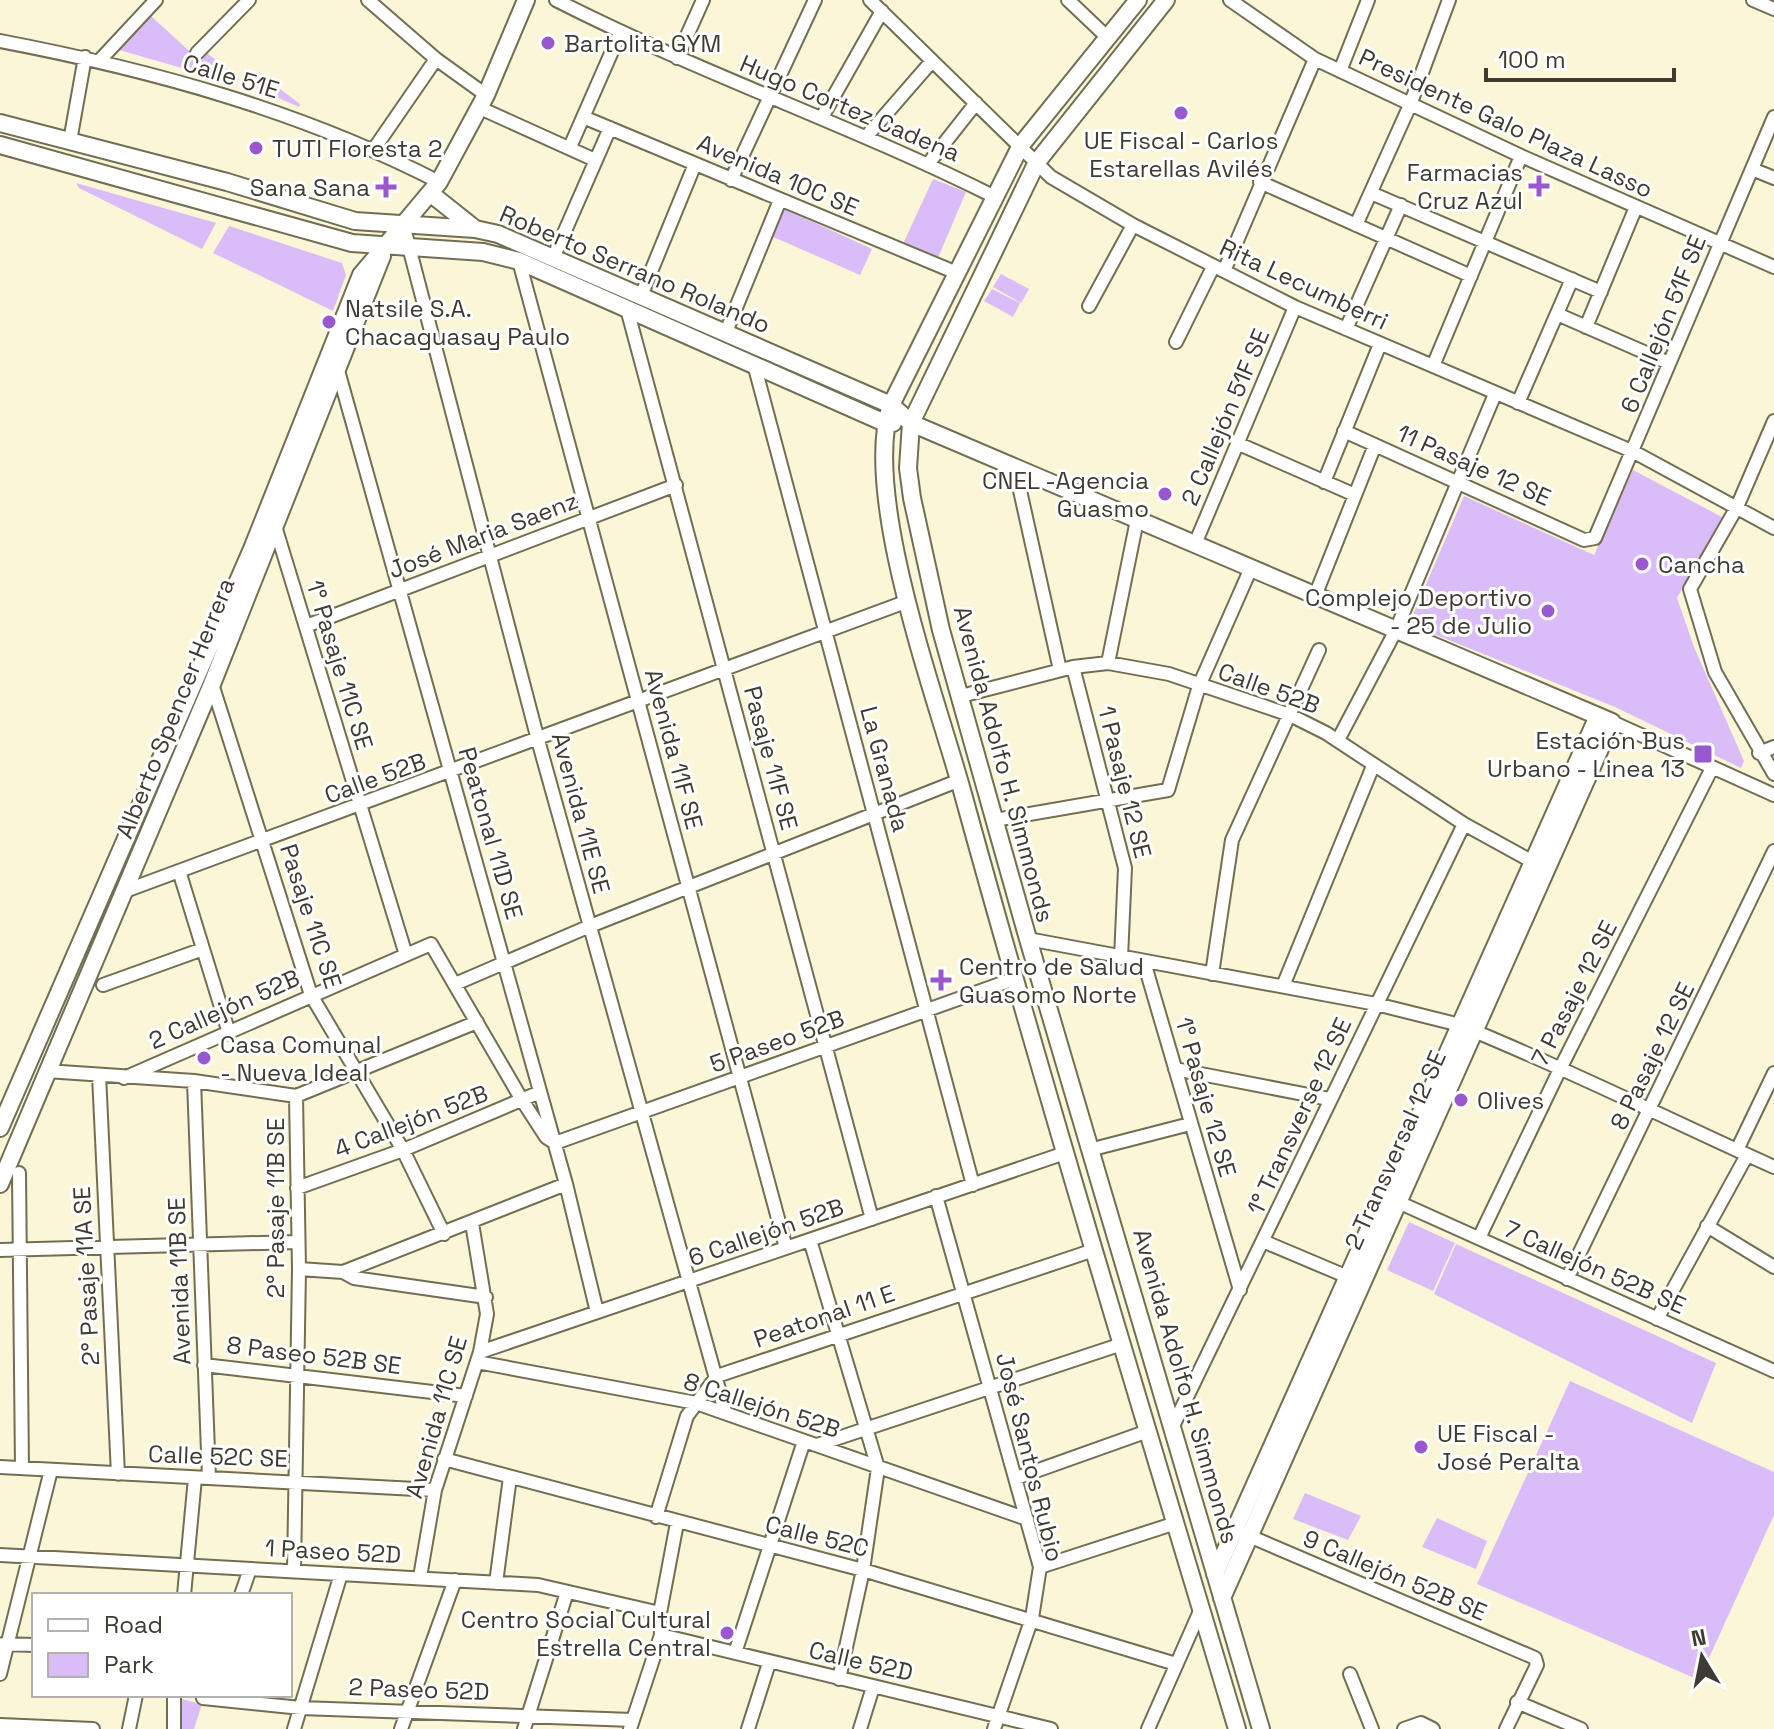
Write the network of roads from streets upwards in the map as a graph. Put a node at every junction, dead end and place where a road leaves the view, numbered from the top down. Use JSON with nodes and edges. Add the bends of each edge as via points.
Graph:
{"nodes":[{"id":1,"x":156,"y":0,"type":"edge"},
{"id":2,"x":249,"y":0,"type":"edge"},
{"id":3,"x":368,"y":0,"type":"edge"},
{"id":4,"x":556,"y":0,"type":"edge"},
{"id":5,"x":703,"y":0,"type":"edge"},
{"id":6,"x":815,"y":0,"type":"edge"},
{"id":7,"x":870,"y":0,"type":"edge"},
{"id":8,"x":1068,"y":0,"type":"edge"},
{"id":9,"x":1138,"y":0,"type":"edge"},
{"id":10,"x":1166,"y":0,"type":"edge"},
{"id":11,"x":1230,"y":0,"type":"edge"},
{"id":12,"x":1368,"y":0,"type":"edge"},
{"id":13,"x":1449,"y":0,"type":"edge"},
{"id":14,"x":1753,"y":0,"type":"edge"},
{"id":15,"x":521,"y":2,"type":"edge"},
{"id":16,"x":1774,"y":9,"type":"edge"},
{"id":17,"x":882,"y":11,"type":"junction"},
{"id":18,"x":620,"y":33,"type":"junction"},
{"id":19,"x":1108,"y":38,"type":"junction"},
{"id":20,"x":0,"y":41,"type":"edge"},
{"id":21,"x":197,"y":53,"type":"dead end"},
{"id":22,"x":85,"y":57,"type":"junction"},
{"id":23,"x":677,"y":58,"type":"junction"},
{"id":24,"x":436,"y":59,"type":"junction"},
{"id":25,"x":1315,"y":59,"type":"junction"},
{"id":26,"x":100,"y":60,"type":"junction"},
{"id":27,"x":932,"y":61,"type":"junction"},
{"id":28,"x":1340,"y":71,"type":"junction"},
{"id":29,"x":766,"y":97,"type":"junction"},
{"id":30,"x":483,"y":102,"type":"junction"},
{"id":31,"x":976,"y":103,"type":"junction"},
{"id":32,"x":1410,"y":105,"type":"junction"},
{"id":33,"x":583,"y":117,"type":"junction"},
{"id":34,"x":822,"y":117,"type":"junction"},
{"id":35,"x":1774,"y":117,"type":"edge"},
{"id":36,"x":0,"y":123,"type":"edge"},
{"id":37,"x":610,"y":128,"type":"junction"},
{"id":38,"x":866,"y":137,"type":"junction"},
{"id":39,"x":70,"y":141,"type":"junction"},
{"id":40,"x":0,"y":145,"type":"edge"},
{"id":41,"x":1021,"y":145,"type":"junction"},
{"id":42,"x":570,"y":147,"type":"junction"},
{"id":43,"x":374,"y":149,"type":"junction"},
{"id":44,"x":1521,"y":156,"type":"junction"},
{"id":45,"x":595,"y":160,"type":"junction"},
{"id":46,"x":1037,"y":162,"type":"junction"},
{"id":47,"x":695,"y":164,"type":"junction"},
{"id":48,"x":928,"y":164,"type":"junction"},
{"id":49,"x":1752,"y":169,"type":"junction"},
{"id":50,"x":1774,"y":178,"type":"edge"},
{"id":51,"x":731,"y":180,"type":"junction"},
{"id":52,"x":1260,"y":182,"type":"junction"},
{"id":53,"x":435,"y":188,"type":"junction"},
{"id":54,"x":1371,"y":193,"type":"junction"},
{"id":55,"x":995,"y":197,"type":"junction"},
{"id":56,"x":780,"y":200,"type":"junction"},
{"id":57,"x":1401,"y":205,"type":"junction"},
{"id":58,"x":1636,"y":207,"type":"junction"},
{"id":59,"x":403,"y":224,"type":"junction"},
{"id":60,"x":1133,"y":225,"type":"junction"},
{"id":61,"x":1356,"y":225,"type":"junction"},
{"id":62,"x":475,"y":229,"type":"junction"},
{"id":63,"x":1387,"y":238,"type":"junction"},
{"id":64,"x":1485,"y":242,"type":"junction"},
{"id":65,"x":1719,"y":244,"type":"junction"},
{"id":66,"x":385,"y":247,"type":"junction"},
{"id":67,"x":408,"y":248,"type":"junction"},
{"id":68,"x":554,"y":256,"type":"junction"},
{"id":69,"x":519,"y":261,"type":"junction"},
{"id":70,"x":1774,"y":267,"type":"edge"},
{"id":71,"x":1218,"y":269,"type":"junction"},
{"id":72,"x":957,"y":273,"type":"junction"},
{"id":73,"x":1471,"y":276,"type":"junction"},
{"id":74,"x":1572,"y":279,"type":"junction"},
{"id":75,"x":1601,"y":292,"type":"junction"},
{"id":76,"x":641,"y":296,"type":"junction"},
{"id":77,"x":1089,"y":306,"type":"dead end"},
{"id":78,"x":1295,"y":307,"type":"junction"},
{"id":79,"x":627,"y":309,"type":"junction"},
{"id":80,"x":1557,"y":314,"type":"junction"},
{"id":81,"x":1586,"y":327,"type":"junction"},
{"id":82,"x":1346,"y":329,"type":"junction"},
{"id":83,"x":726,"y":332,"type":"junction"},
{"id":84,"x":1176,"y":342,"type":"dead end"},
{"id":85,"x":1380,"y":344,"type":"junction"},
{"id":86,"x":1669,"y":363,"type":"junction"},
{"id":87,"x":754,"y":364,"type":"junction"},
{"id":88,"x":1433,"y":366,"type":"junction"},
{"id":89,"x":337,"y":367,"type":"junction"},
{"id":90,"x":1495,"y":394,"type":"junction"},
{"id":91,"x":1518,"y":403,"type":"junction"},
{"id":92,"x":891,"y":405,"type":"junction"},
{"id":93,"x":885,"y":423,"type":"junction"},
{"id":94,"x":911,"y":423,"type":"junction"},
{"id":95,"x":1773,"y":423,"type":"edge"},
{"id":96,"x":1344,"y":431,"type":"junction"},
{"id":97,"x":1239,"y":444,"type":"junction"},
{"id":98,"x":1375,"y":445,"type":"junction"},
{"id":99,"x":1634,"y":452,"type":"junction"},
{"id":100,"x":1015,"y":468,"type":"junction"},
{"id":101,"x":1459,"y":481,"type":"junction"},
{"id":102,"x":1324,"y":482,"type":"junction"},
{"id":103,"x":676,"y":485,"type":"junction"},
{"id":104,"x":1355,"y":495,"type":"junction"},
{"id":105,"x":1737,"y":507,"type":"junction"},
{"id":106,"x":589,"y":518,"type":"junction"},
{"id":107,"x":1137,"y":520,"type":"junction"},
{"id":108,"x":275,"y":526,"type":"junction"},
{"id":109,"x":1774,"y":528,"type":"edge"},
{"id":110,"x":1584,"y":540,"type":"joint"},
{"id":111,"x":1195,"y":544,"type":"junction"},
{"id":112,"x":489,"y":555,"type":"junction"},
{"id":113,"x":1251,"y":568,"type":"junction"},
{"id":114,"x":400,"y":591,"type":"junction"},
{"id":115,"x":1315,"y":596,"type":"junction"},
{"id":116,"x":908,"y":601,"type":"junction"},
{"id":117,"x":306,"y":626,"type":"junction"},
{"id":118,"x":1396,"y":630,"type":"junction"},
{"id":119,"x":825,"y":633,"type":"junction"},
{"id":120,"x":1319,"y":650,"type":"dead end"},
{"id":121,"x":1108,"y":663,"type":"junction"},
{"id":122,"x":1066,"y":668,"type":"junction"},
{"id":123,"x":725,"y":671,"type":"junction"},
{"id":124,"x":212,"y":684,"type":"junction"},
{"id":125,"x":1199,"y":686,"type":"junction"},
{"id":126,"x":961,"y":696,"type":"junction"},
{"id":127,"x":638,"y":703,"type":"junction"},
{"id":128,"x":1290,"y":715,"type":"junction"},
{"id":129,"x":1605,"y":719,"type":"junction"},
{"id":130,"x":538,"y":740,"type":"junction"},
{"id":131,"x":1338,"y":740,"type":"junction"},
{"id":132,"x":1774,"y":747,"type":"edge"},
{"id":133,"x":1759,"y":753,"type":"junction"},
{"id":134,"x":1373,"y":766,"type":"junction"},
{"id":135,"x":1712,"y":768,"type":"junction"},
{"id":136,"x":451,"y":773,"type":"junction"},
{"id":137,"x":1774,"y":774,"type":"edge"},
{"id":138,"x":960,"y":780,"type":"junction"},
{"id":139,"x":1774,"y":795,"type":"edge"},
{"id":140,"x":1108,"y":799,"type":"junction"},
{"id":141,"x":361,"y":806,"type":"junction"},
{"id":142,"x":874,"y":813,"type":"junction"},
{"id":143,"x":995,"y":820,"type":"junction"},
{"id":144,"x":1464,"y":824,"type":"junction"},
{"id":145,"x":264,"y":842,"type":"junction"},
{"id":146,"x":1774,"y":851,"type":"edge"},
{"id":147,"x":774,"y":853,"type":"junction"},
{"id":148,"x":1533,"y":862,"type":"junction"},
{"id":149,"x":180,"y":874,"type":"junction"},
{"id":150,"x":689,"y":888,"type":"junction"},
{"id":151,"x":125,"y":891,"type":"junction"},
{"id":152,"x":590,"y":926,"type":"junction"},
{"id":153,"x":1028,"y":939,"type":"junction"},
{"id":154,"x":203,"y":949,"type":"junction"},
{"id":155,"x":406,"y":955,"type":"junction"},
{"id":156,"x":1121,"y":958,"type":"junction"},
{"id":157,"x":504,"y":961,"type":"junction"},
{"id":158,"x":1144,"y":962,"type":"junction"},
{"id":159,"x":1212,"y":974,"type":"junction"},
{"id":160,"x":1014,"y":979,"type":"junction"},
{"id":161,"x":455,"y":984,"type":"junction"},
{"id":162,"x":103,"y":985,"type":"dead end"},
{"id":163,"x":1283,"y":986,"type":"junction"},
{"id":164,"x":311,"y":995,"type":"junction"},
{"id":165,"x":1376,"y":1004,"type":"junction"},
{"id":166,"x":927,"y":1010,"type":"junction"},
{"id":167,"x":477,"y":1022,"type":"junction"},
{"id":168,"x":1467,"y":1028,"type":"junction"},
{"id":169,"x":228,"y":1030,"type":"junction"},
{"id":170,"x":826,"y":1047,"type":"junction"},
{"id":171,"x":1561,"y":1067,"type":"junction"},
{"id":172,"x":1175,"y":1069,"type":"junction"},
{"id":173,"x":46,"y":1071,"type":"junction"},
{"id":174,"x":358,"y":1072,"type":"junction"},
{"id":175,"x":1774,"y":1073,"type":"edge"},
{"id":176,"x":99,"y":1075,"type":"junction"},
{"id":177,"x":741,"y":1077,"type":"junction"},
{"id":178,"x":124,"y":1078,"type":"junction"},
{"id":179,"x":194,"y":1081,"type":"junction"},
{"id":180,"x":540,"y":1092,"type":"junction"},
{"id":181,"x":296,"y":1096,"type":"junction"},
{"id":182,"x":1329,"y":1099,"type":"junction"},
{"id":183,"x":522,"y":1100,"type":"junction"},
{"id":184,"x":644,"y":1112,"type":"junction"},
{"id":185,"x":1650,"y":1112,"type":"junction"},
{"id":186,"x":1190,"y":1124,"type":"junction"},
{"id":187,"x":0,"y":1128,"type":"edge"},
{"id":188,"x":555,"y":1143,"type":"junction"},
{"id":189,"x":1093,"y":1149,"type":"junction"},
{"id":190,"x":403,"y":1150,"type":"junction"},
{"id":191,"x":1742,"y":1152,"type":"junction"},
{"id":192,"x":1065,"y":1153,"type":"junction"},
{"id":193,"x":1774,"y":1167,"type":"edge"},
{"id":194,"x":19,"y":1173,"type":"dead end"},
{"id":195,"x":0,"y":1184,"type":"edge"},
{"id":196,"x":566,"y":1184,"type":"junction"},
{"id":197,"x":973,"y":1185,"type":"junction"},
{"id":198,"x":297,"y":1188,"type":"junction"},
{"id":199,"x":936,"y":1196,"type":"junction"},
{"id":200,"x":1398,"y":1202,"type":"junction"},
{"id":201,"x":872,"y":1219,"type":"junction"},
{"id":202,"x":472,"y":1223,"type":"junction"},
{"id":203,"x":1707,"y":1226,"type":"junction"},
{"id":204,"x":444,"y":1234,"type":"junction"},
{"id":205,"x":1479,"y":1238,"type":"junction"},
{"id":206,"x":810,"y":1240,"type":"junction"},
{"id":207,"x":297,"y":1242,"type":"junction"},
{"id":208,"x":1265,"y":1242,"type":"junction"},
{"id":209,"x":200,"y":1246,"type":"junction"},
{"id":210,"x":786,"y":1248,"type":"junction"},
{"id":211,"x":0,"y":1250,"type":"edge"},
{"id":212,"x":106,"y":1250,"type":"junction"},
{"id":213,"x":1094,"y":1250,"type":"junction"},
{"id":214,"x":21,"y":1251,"type":"junction"},
{"id":215,"x":1774,"y":1267,"type":"edge"},
{"id":216,"x":299,"y":1269,"type":"junction"},
{"id":217,"x":343,"y":1272,"type":"junction"},
{"id":218,"x":1348,"y":1277,"type":"junction"},
{"id":219,"x":1567,"y":1279,"type":"junction"},
{"id":220,"x":690,"y":1281,"type":"junction"},
{"id":221,"x":1240,"y":1290,"type":"junction"},
{"id":222,"x":964,"y":1291,"type":"junction"},
{"id":223,"x":486,"y":1297,"type":"junction"},
{"id":224,"x":597,"y":1312,"type":"junction"},
{"id":225,"x":1657,"y":1319,"type":"junction"},
{"id":226,"x":837,"y":1336,"type":"junction"},
{"id":227,"x":1122,"y":1344,"type":"junction"},
{"id":228,"x":478,"y":1357,"type":"junction"},
{"id":229,"x":204,"y":1365,"type":"junction"},
{"id":230,"x":1774,"y":1371,"type":"edge"},
{"id":231,"x":295,"y":1374,"type":"junction"},
{"id":232,"x":717,"y":1376,"type":"junction"},
{"id":233,"x":991,"y":1387,"type":"junction"},
{"id":234,"x":466,"y":1396,"type":"junction"},
{"id":235,"x":696,"y":1403,"type":"junction"},
{"id":236,"x":725,"y":1411,"type":"junction"},
{"id":237,"x":1173,"y":1426,"type":"junction"},
{"id":238,"x":868,"y":1427,"type":"junction"},
{"id":239,"x":1148,"y":1431,"type":"junction"},
{"id":240,"x":810,"y":1443,"type":"junction"},
{"id":241,"x":444,"y":1459,"type":"junction"},
{"id":242,"x":0,"y":1467,"type":"edge"},
{"id":243,"x":22,"y":1468,"type":"junction"},
{"id":244,"x":878,"y":1468,"type":"junction"},
{"id":245,"x":51,"y":1470,"type":"junction"},
{"id":246,"x":118,"y":1474,"type":"junction"},
{"id":247,"x":510,"y":1477,"type":"junction"},
{"id":248,"x":195,"y":1478,"type":"junction"},
{"id":249,"x":209,"y":1478,"type":"junction"},
{"id":250,"x":1016,"y":1478,"type":"junction"},
{"id":251,"x":297,"y":1481,"type":"junction"},
{"id":252,"x":435,"y":1490,"type":"junction"},
{"id":253,"x":656,"y":1517,"type":"junction"},
{"id":254,"x":1027,"y":1519,"type":"junction"},
{"id":255,"x":677,"y":1523,"type":"junction"},
{"id":256,"x":1176,"y":1523,"type":"junction"},
{"id":257,"x":1242,"y":1533,"type":"junction"},
{"id":258,"x":770,"y":1547,"type":"junction"},
{"id":259,"x":0,"y":1555,"type":"edge"},
{"id":260,"x":31,"y":1557,"type":"junction"},
{"id":261,"x":188,"y":1567,"type":"junction"},
{"id":262,"x":1040,"y":1567,"type":"junction"},
{"id":263,"x":250,"y":1569,"type":"junction"},
{"id":264,"x":863,"y":1570,"type":"junction"},
{"id":265,"x":294,"y":1571,"type":"junction"},
{"id":266,"x":341,"y":1574,"type":"junction"},
{"id":267,"x":1215,"y":1574,"type":"junction"},
{"id":268,"x":420,"y":1577,"type":"junction"},
{"id":269,"x":455,"y":1580,"type":"junction"},
{"id":270,"x":496,"y":1583,"type":"junction"},
{"id":271,"x":567,"y":1592,"type":"junction"},
{"id":272,"x":184,"y":1593,"type":"edge"},
{"id":273,"x":242,"y":1593,"type":"edge"},
{"id":274,"x":1222,"y":1598,"type":"junction"},
{"id":275,"x":1201,"y":1609,"type":"junction"},
{"id":276,"x":660,"y":1613,"type":"junction"},
{"id":277,"x":1032,"y":1618,"type":"junction"},
{"id":278,"x":661,"y":1635,"type":"junction"},
{"id":279,"x":4,"y":1644,"type":"edge"},
{"id":280,"x":32,"y":1645,"type":"edge"},
{"id":281,"x":735,"y":1653,"type":"junction"},
{"id":282,"x":769,"y":1663,"type":"junction"},
{"id":283,"x":1176,"y":1664,"type":"junction"},
{"id":284,"x":0,"y":1674,"type":"edge"},
{"id":285,"x":1350,"y":1674,"type":"dead end"},
{"id":286,"x":839,"y":1679,"type":"junction"},
{"id":287,"x":873,"y":1687,"type":"junction"},
{"id":288,"x":136,"y":1697,"type":"edge"},
{"id":289,"x":174,"y":1697,"type":"edge"},
{"id":290,"x":212,"y":1697,"type":"edge"},
{"id":291,"x":1517,"y":1702,"type":"junction"},
{"id":292,"x":301,"y":1708,"type":"junction"},
{"id":293,"x":408,"y":1709,"type":"junction"},
{"id":294,"x":528,"y":1714,"type":"junction"},
{"id":295,"x":1154,"y":1714,"type":"junction"},
{"id":296,"x":998,"y":1715,"type":"junction"},
{"id":297,"x":632,"y":1724,"type":"edge"},
{"id":298,"x":0,"y":1725,"type":"edge"},
{"id":299,"x":93,"y":1729,"type":"edge"},
{"id":300,"x":129,"y":1729,"type":"edge"},
{"id":301,"x":174,"y":1729,"type":"edge"},
{"id":302,"x":294,"y":1729,"type":"edge"},
{"id":303,"x":401,"y":1729,"type":"edge"},
{"id":304,"x":524,"y":1729,"type":"edge"},
{"id":305,"x":748,"y":1729,"type":"edge"},
{"id":306,"x":860,"y":1729,"type":"edge"},
{"id":307,"x":994,"y":1729,"type":"edge"},
{"id":308,"x":1051,"y":1729,"type":"edge"},
{"id":309,"x":1148,"y":1729,"type":"edge"},
{"id":310,"x":1157,"y":1729,"type":"edge"},
{"id":311,"x":1237,"y":1729,"type":"edge"},
{"id":312,"x":1261,"y":1729,"type":"edge"},
{"id":313,"x":1372,"y":1729,"type":"edge"},
{"id":314,"x":1404,"y":1729,"type":"edge"},
{"id":315,"x":1433,"y":1729,"type":"edge"},
{"id":316,"x":1506,"y":1729,"type":"edge"},
{"id":317,"x":1581,"y":1729,"type":"edge"}],
"edges":[{"from":1,"to":26,"type":"street"},
{"from":2,"to":21,"type":"street"},
{"from":3,"to":24,"type":"street"},
{"from":4,"to":18,"type":"street","name":"Hugo Cortez Cadena"},
{"from":5,"to":23,"type":"street"},
{"from":6,"to":29,"type":"street"},
{"from":7,"to":17,"type":"street","name":"Rita Lecumberri"},
{"from":8,"to":19,"type":"street"},
{"from":9,"to":19,"type":"street","name":"Avenida Adolfo H. Simmonds"},
{"from":10,"to":46,"type":"street","name":"Avenida Adolfo H. Simmonds"},
{"from":11,"to":25,"type":"street","name":"Presidente Galo Plaza Lasso"},
{"from":12,"to":28,"type":"street"},
{"from":13,"to":32,"type":"street"},
{"from":14,"to":16,"type":"street"},
{"from":15,"to":30,"type":"street","name":"Alberto Spencer Herrera"},
{"from":17,"to":27,"type":"street","name":"Rita Lecumberri"},
{"from":17,"to":34,"type":"street"},
{"from":18,"to":23,"type":"street","name":"Hugo Cortez Cadena"},
{"from":18,"to":33,"type":"street"},
{"from":19,"to":41,"type":"street","name":"Avenida Adolfo H. Simmonds"},
{"from":20,"to":22,"type":"street","name":"Calle 51E"},
{"from":22,"to":26,"type":"street","name":"Calle 51E"},
{"from":22,"to":39,"type":"street"},
{"from":23,"to":29,"type":"street","name":"Hugo Cortez Cadena"},
{"from":24,"to":30,"type":"street"},
{"from":24,"to":43,"type":"street"},
{"from":25,"to":28,"type":"street","name":"Presidente Galo Plaza Lasso"},
{"from":25,"to":52,"type":"street"},
{"from":26,"to":43,"type":"street","name":"Calle 51E","via":[[240,100]]},
{"from":27,"to":31,"type":"street","name":"Rita Lecumberri"},
{"from":27,"to":38,"type":"street"},
{"from":28,"to":32,"type":"street","name":"Presidente Galo Plaza Lasso"},
{"from":29,"to":34,"type":"street","name":"Hugo Cortez Cadena"},
{"from":29,"to":51,"type":"street"},
{"from":30,"to":42,"type":"street"},
{"from":30,"to":53,"type":"street","name":"Alberto Spencer Herrera"},
{"from":31,"to":41,"type":"street","name":"Rita Lecumberri"},
{"from":31,"to":48,"type":"street"},
{"from":32,"to":44,"type":"street","name":"Presidente Galo Plaza Lasso"},
{"from":32,"to":54,"type":"street"},
{"from":33,"to":37,"type":"street","name":"Avenida 10C SE"},
{"from":33,"to":42,"type":"street"},
{"from":34,"to":38,"type":"street","name":"Hugo Cortez Cadena"},
{"from":35,"to":49,"type":"street","name":"6 Callejón 51F SE"},
{"from":36,"to":39,"type":"street","name":"Roberto Serrano Rolando"},
{"from":37,"to":45,"type":"street"},
{"from":37,"to":47,"type":"street","name":"Avenida 10C SE"},
{"from":38,"to":48,"type":"street","name":"Hugo Cortez Cadena"},
{"from":39,"to":59,"type":"street","name":"Roberto Serrano Rolando","via":[[355,221]]},
{"from":40,"to":66,"type":"street","name":"Roberto Serrano Rolando","via":[[352,243]]},
{"from":41,"to":46,"type":"street","name":"Rita Lecumberri"},
{"from":41,"to":55,"type":"street","name":"Avenida Adolfo H. Simmonds"},
{"from":42,"to":45,"type":"street"},
{"from":43,"to":53,"type":"street","name":"Calle 51E"},
{"from":44,"to":58,"type":"street","name":"Presidente Galo Plaza Lasso"},
{"from":44,"to":64,"type":"street"},
{"from":45,"to":68,"type":"street"},
{"from":46,"to":60,"type":"street","name":"Rita Lecumberri","via":[[1051,177]]},
{"from":46,"to":94,"type":"street","name":"Avenida Adolfo H. Simmonds"},
{"from":47,"to":51,"type":"street","name":"Avenida 10C SE"},
{"from":47,"to":76,"type":"street"},
{"from":48,"to":55,"type":"street","name":"Hugo Cortez Cadena"},
{"from":49,"to":50,"type":"street"},
{"from":49,"to":65,"type":"street","name":"6 Callejón 51F SE"},
{"from":51,"to":56,"type":"street","name":"Avenida 10C SE"},
{"from":52,"to":61,"type":"street"},
{"from":52,"to":71,"type":"street"},
{"from":53,"to":59,"type":"street","name":"Alberto Spencer Herrera"},
{"from":53,"to":62,"type":"street"},
{"from":54,"to":57,"type":"street"},
{"from":54,"to":61,"type":"street"},
{"from":55,"to":72,"type":"street","name":"Avenida Adolfo H. Simmonds"},
{"from":56,"to":72,"type":"street","name":"Avenida 10C SE"},
{"from":56,"to":83,"type":"street"},
{"from":57,"to":63,"type":"street"},
{"from":57,"to":64,"type":"street"},
{"from":58,"to":65,"type":"street","name":"Presidente Galo Plaza Lasso"},
{"from":58,"to":75,"type":"street"},
{"from":59,"to":62,"type":"street","name":"Roberto Serrano Rolando"},
{"from":59,"to":66,"type":"street","name":"Alberto Spencer Herrera"},
{"from":59,"to":67,"type":"street","name":"Avenida 11E SE"},
{"from":60,"to":71,"type":"street","name":"Rita Lecumberri"},
{"from":60,"to":77,"type":"street"},
{"from":61,"to":63,"type":"street"},
{"from":62,"to":68,"type":"street","name":"Roberto Serrano Rolando"},
{"from":63,"to":73,"type":"street"},
{"from":63,"to":82,"type":"street"},
{"from":64,"to":73,"type":"street"},
{"from":64,"to":74,"type":"street"},
{"from":65,"to":70,"type":"street","name":"Presidente Galo Plaza Lasso"},
{"from":65,"to":86,"type":"street","name":"6 Callejón 51F SE"},
{"from":66,"to":67,"type":"street","name":"Roberto Serrano Rolando"},
{"from":66,"to":89,"type":"street","name":"Alberto Spencer Herrera"},
{"from":66,"to":187,"type":"street","name":"Alberto Spencer Herrera","via":[[361,275],[341,320],[252,549]]},
{"from":67,"to":69,"type":"street","name":"Roberto Serrano Rolando","via":[[483,252]]},
{"from":67,"to":112,"type":"street","name":"Avenida 11E SE"},
{"from":68,"to":76,"type":"street","name":"Roberto Serrano Rolando"},
{"from":69,"to":79,"type":"street","name":"Roberto Serrano Rolando"},
{"from":69,"to":106,"type":"street","name":"Avenida 11F SE"},
{"from":71,"to":78,"type":"street","name":"Rita Lecumberri"},
{"from":71,"to":84,"type":"street"},
{"from":72,"to":92,"type":"street","name":"Avenida Adolfo H. Simmonds"},
{"from":73,"to":88,"type":"street"},
{"from":74,"to":75,"type":"street"},
{"from":74,"to":80,"type":"street"},
{"from":75,"to":81,"type":"street"},
{"from":76,"to":83,"type":"street","name":"Roberto Serrano Rolando"},
{"from":78,"to":82,"type":"street","name":"Rita Lecumberri"},
{"from":78,"to":97,"type":"street","name":"2 Callejón 51F SE"},
{"from":79,"to":87,"type":"street","name":"Roberto Serrano Rolando"},
{"from":79,"to":103,"type":"street","name":"Pasaje 11F SE"},
{"from":80,"to":81,"type":"street"},
{"from":80,"to":91,"type":"street"},
{"from":81,"to":86,"type":"street"},
{"from":82,"to":85,"type":"street","name":"Rita Lecumberri"},
{"from":83,"to":92,"type":"street","name":"Roberto Serrano Rolando"},
{"from":85,"to":88,"type":"street","name":"Rita Lecumberri"},
{"from":85,"to":96,"type":"street"},
{"from":86,"to":99,"type":"street","name":"6 Callejón 51F SE"},
{"from":87,"to":93,"type":"street","name":"Roberto Serrano Rolando"},
{"from":87,"to":119,"type":"street","name":"La Granada"},
{"from":88,"to":90,"type":"street","name":"Rita Lecumberri"},
{"from":89,"to":108,"type":"street","name":"Alberto Spencer Herrera"},
{"from":89,"to":114,"type":"street","name":"Peatonal 11D SE"},
{"from":90,"to":91,"type":"street","name":"Rita Lecumberri"},
{"from":90,"to":101,"type":"street"},
{"from":91,"to":99,"type":"street","name":"Rita Lecumberri"},
{"from":92,"to":93,"type":"street","name":"Avenida Adolfo H. Simmonds"},
{"from":92,"to":94,"type":"street","name":"Roberto Serrano Rolando"},
{"from":93,"to":94,"type":"street","name":"Roberto Serrano Rolando"},
{"from":93,"to":116,"type":"street","name":"Avenida Adolfo H. Simmonds","via":[[892,526]]},
{"from":94,"to":100,"type":"street","name":"Roberto Serrano Rolando"},
{"from":94,"to":126,"type":"street","name":"Avenida Adolfo H. Simmonds","via":[[908,468],[917,529]]},
{"from":95,"to":105,"type":"street"},
{"from":96,"to":98,"type":"street","name":"11 Pasaje 12 SE"},
{"from":96,"to":102,"type":"street"},
{"from":97,"to":102,"type":"street"},
{"from":97,"to":111,"type":"street","name":"2 Callejón 51F SE"},
{"from":98,"to":101,"type":"street","name":"11 Pasaje 12 SE"},
{"from":98,"to":104,"type":"street"},
{"from":99,"to":105,"type":"street","name":"Rita Lecumberri"},
{"from":99,"to":110,"type":"street","name":"6 Callejón 51F SE","via":[[1595,538]]},
{"from":100,"to":107,"type":"street","name":"Roberto Serrano Rolando"},
{"from":100,"to":122,"type":"street","name":"1 Pasaje 12 SE"},
{"from":101,"to":110,"type":"street","name":"11 Pasaje 12 SE"},
{"from":101,"to":118,"type":"street"},
{"from":102,"to":104,"type":"street"},
{"from":103,"to":106,"type":"street","name":"José Maria Saenz"},
{"from":103,"to":123,"type":"street","name":"Pasaje 11F SE"},
{"from":104,"to":115,"type":"street"},
{"from":105,"to":109,"type":"street","name":"Rita Lecumberri"},
{"from":105,"to":133,"type":"street","via":[[1690,589],[1715,672]]},
{"from":106,"to":112,"type":"street","name":"José Maria Saenz"},
{"from":106,"to":127,"type":"street","name":"Avenida 11F SE"},
{"from":107,"to":111,"type":"street","name":"Roberto Serrano Rolando"},
{"from":107,"to":121,"type":"street"},
{"from":108,"to":117,"type":"street","name":"1° Pasaje 11C SE"},
{"from":108,"to":124,"type":"street","name":"Alberto Spencer Herrera"},
{"from":111,"to":113,"type":"street","name":"Roberto Serrano Rolando"},
{"from":112,"to":114,"type":"street","name":"José Maria Saenz"},
{"from":112,"to":130,"type":"street","name":"Avenida 11E SE"},
{"from":113,"to":115,"type":"street","name":"Roberto Serrano Rolando"},
{"from":113,"to":125,"type":"street"},
{"from":114,"to":117,"type":"street","name":"José Maria Saenz"},
{"from":114,"to":136,"type":"street","name":"Peatonal 11D SE"},
{"from":115,"to":118,"type":"street","name":"Roberto Serrano Rolando"},
{"from":116,"to":119,"type":"street","name":"Calle 52B"},
{"from":116,"to":138,"type":"street","name":"Avenida Adolfo H. Simmonds"},
{"from":117,"to":141,"type":"street","name":"1° Pasaje 11C SE"},
{"from":118,"to":129,"type":"street","name":"Roberto Serrano Rolando"},
{"from":118,"to":131,"type":"street"},
{"from":119,"to":123,"type":"street","name":"Calle 52B"},
{"from":119,"to":142,"type":"street","name":"La Granada"},
{"from":120,"to":128,"type":"street"},
{"from":121,"to":122,"type":"street","name":"Calle 52B"},
{"from":121,"to":125,"type":"street","name":"Calle 52B","via":[[1169,674]]},
{"from":122,"to":126,"type":"street","name":"Calle 52B"},
{"from":122,"to":140,"type":"street","name":"1 Pasaje 12 SE"},
{"from":123,"to":127,"type":"street","name":"Calle 52B"},
{"from":123,"to":147,"type":"street","name":"Pasaje 11F SE"},
{"from":124,"to":145,"type":"street","name":"Pasaje 11C SE"},
{"from":124,"to":151,"type":"street","name":"Alberto Spencer Herrera"},
{"from":125,"to":128,"type":"street","name":"Calle 52B"},
{"from":125,"to":140,"type":"street","via":[[1168,790]]},
{"from":126,"to":143,"type":"street","name":"Avenida Adolfo H. Simmonds"},
{"from":127,"to":130,"type":"street","name":"Calle 52B"},
{"from":127,"to":150,"type":"street","name":"Avenida 11F SE"},
{"from":128,"to":131,"type":"street","name":"Calle 52B"},
{"from":128,"to":159,"type":"street","via":[[1232,840]]},
{"from":129,"to":135,"type":"street","name":"Roberto Serrano Rolando"},
{"from":129,"to":148,"type":"street","name":"2 Transversal 12 SE"},
{"from":129,"to":168,"type":"street","name":"2 Transversal 12 SE"},
{"from":130,"to":136,"type":"street","name":"Calle 52B"},
{"from":130,"to":152,"type":"street","name":"Avenida 11E SE"},
{"from":131,"to":134,"type":"street","name":"Calle 52B"},
{"from":132,"to":133,"type":"street"},
{"from":133,"to":137,"type":"street"},
{"from":134,"to":144,"type":"street","name":"Calle 52B"},
{"from":134,"to":163,"type":"street"},
{"from":135,"to":139,"type":"street","name":"Roberto Serrano Rolando"},
{"from":135,"to":171,"type":"street","name":"7 Pasaje 12 SE"},
{"from":136,"to":141,"type":"street","name":"Calle 52B"},
{"from":136,"to":157,"type":"street","name":"Peatonal 11D SE"},
{"from":138,"to":142,"type":"street"},
{"from":138,"to":160,"type":"street","name":"Avenida Adolfo H. Simmonds"},
{"from":140,"to":143,"type":"street"},
{"from":140,"to":156,"type":"street","name":"1 Pasaje 12 SE","via":[[1125,868]]},
{"from":141,"to":145,"type":"street","name":"Calle 52B"},
{"from":141,"to":155,"type":"street","name":"1° Pasaje 11C SE"},
{"from":142,"to":147,"type":"street"},
{"from":142,"to":166,"type":"street","name":"La Granada"},
{"from":143,"to":153,"type":"street","name":"Avenida Adolfo H. Simmonds"},
{"from":144,"to":148,"type":"street","name":"Calle 52B"},
{"from":144,"to":165,"type":"street","name":"1° Transverse 12 SE"},
{"from":145,"to":149,"type":"street","name":"Calle 52B"},
{"from":145,"to":164,"type":"street","name":"Pasaje 11C SE"},
{"from":146,"to":185,"type":"street","name":"8 Pasaje 12 SE"},
{"from":147,"to":150,"type":"street"},
{"from":147,"to":170,"type":"street","name":"Pasaje 11F SE"},
{"from":148,"to":168,"type":"street","name":"2 Transversal 12 SE"},
{"from":149,"to":151,"type":"street","name":"Calle 52B"},
{"from":149,"to":154,"type":"street"},
{"from":150,"to":152,"type":"street"},
{"from":150,"to":177,"type":"street","name":"Avenida 11F SE"},
{"from":151,"to":173,"type":"street","name":"Alberto Spencer Herrera"},
{"from":152,"to":157,"type":"street"},
{"from":152,"to":184,"type":"street","name":"Avenida 11E SE"},
{"from":153,"to":156,"type":"street"},
{"from":153,"to":189,"type":"street","name":"Avenida Adolfo H. Simmonds"},
{"from":154,"to":162,"type":"street"},
{"from":154,"to":169,"type":"street"},
{"from":155,"to":161,"type":"street","name":"2 Callejón 52B","via":[[431,944]]},
{"from":155,"to":164,"type":"street","name":"2 Callejón 52B"},
{"from":156,"to":158,"type":"street"},
{"from":157,"to":161,"type":"street"},
{"from":157,"to":180,"type":"street","name":"Peatonal 11D SE"},
{"from":158,"to":159,"type":"street"},
{"from":158,"to":172,"type":"street","name":"1° Pasaje 12 SE"},
{"from":159,"to":163,"type":"street"},
{"from":160,"to":166,"type":"street","name":"5 Paseo 52B"},
{"from":160,"to":192,"type":"street","name":"Avenida Adolfo H. Simmonds"},
{"from":161,"to":167,"type":"street"},
{"from":163,"to":165,"type":"street"},
{"from":164,"to":169,"type":"street","name":"2 Callejón 52B"},
{"from":164,"to":174,"type":"street","name":"Pasaje 11C SE"},
{"from":165,"to":168,"type":"street"},
{"from":165,"to":182,"type":"street","name":"1° Transverse 12 SE"},
{"from":166,"to":170,"type":"street","name":"5 Paseo 52B"},
{"from":166,"to":197,"type":"street","name":"La Granada"},
{"from":167,"to":174,"type":"street"},
{"from":167,"to":183,"type":"street"},
{"from":168,"to":171,"type":"street"},
{"from":168,"to":200,"type":"street","name":"2 Transversal 12 SE"},
{"from":168,"to":218,"type":"street","name":"2 Transversal 12 SE"},
{"from":169,"to":178,"type":"street","name":"2 Callejón 52B"},
{"from":170,"to":177,"type":"street","name":"5 Paseo 52B"},
{"from":170,"to":201,"type":"street","name":"Pasaje 11F SE"},
{"from":171,"to":185,"type":"street"},
{"from":171,"to":205,"type":"street","name":"7 Pasaje 12 SE"},
{"from":172,"to":182,"type":"street"},
{"from":172,"to":186,"type":"street","name":"1° Pasaje 12 SE"},
{"from":173,"to":176,"type":"street","name":"2° Pasaje 11B SE"},
{"from":173,"to":195,"type":"street","name":"Alberto Spencer Herrera"},
{"from":174,"to":181,"type":"street"},
{"from":174,"to":190,"type":"street","name":"Pasaje 11C SE"},
{"from":175,"to":191,"type":"street"},
{"from":176,"to":178,"type":"street","name":"2° Pasaje 11B SE"},
{"from":176,"to":212,"type":"street","name":"2° Pasaje 11A SE"},
{"from":177,"to":184,"type":"street","name":"5 Paseo 52B"},
{"from":177,"to":210,"type":"street","name":"Avenida 11F SE"},
{"from":178,"to":179,"type":"street","name":"2° Pasaje 11B SE"},
{"from":179,"to":181,"type":"street","name":"2° Pasaje 11B SE"},
{"from":179,"to":209,"type":"street","name":"Avenida 11B SE"},
{"from":180,"to":183,"type":"street","name":"4 Callejón 52B"},
{"from":180,"to":188,"type":"street","name":"Peatonal 11D SE"},
{"from":181,"to":198,"type":"street","name":"2° Pasaje 11B SE"},
{"from":182,"to":208,"type":"street","name":"1° Transverse 12 SE"},
{"from":183,"to":188,"type":"street"},
{"from":183,"to":190,"type":"street","name":"4 Callejón 52B"},
{"from":184,"to":188,"type":"street","name":"5 Paseo 52B"},
{"from":184,"to":220,"type":"street","name":"Avenida 11E SE"},
{"from":185,"to":191,"type":"street"},
{"from":185,"to":219,"type":"street","name":"8 Pasaje 12 SE"},
{"from":186,"to":189,"type":"street"},
{"from":186,"to":221,"type":"street","name":"1° Pasaje 12 SE"},
{"from":188,"to":196,"type":"street","name":"Peatonal 11D SE"},
{"from":189,"to":237,"type":"street","name":"Avenida Adolfo H. Simmonds"},
{"from":190,"to":198,"type":"street","name":"4 Callejón 52B"},
{"from":190,"to":204,"type":"street","name":"Pasaje 11C SE"},
{"from":191,"to":193,"type":"street"},
{"from":191,"to":203,"type":"street"},
{"from":192,"to":197,"type":"street","name":"6 Callejón 52B"},
{"from":192,"to":213,"type":"street","name":"Avenida Adolfo H. Simmonds"},
{"from":194,"to":214,"type":"street"},
{"from":196,"to":202,"type":"street"},
{"from":196,"to":224,"type":"street","name":"Peatonal 11D SE"},
{"from":197,"to":199,"type":"street","name":"6 Callejón 52B"},
{"from":198,"to":207,"type":"street","name":"2° Pasaje 11B SE"},
{"from":199,"to":201,"type":"street","name":"6 Callejón 52B"},
{"from":199,"to":222,"type":"street","name":"José Santos Rubio"},
{"from":200,"to":205,"type":"street","name":"7 Callejón 52B SE"},
{"from":200,"to":257,"type":"street","name":"2 Transversal 12 SE"},
{"from":201,"to":206,"type":"street","name":"6 Callejón 52B"},
{"from":202,"to":204,"type":"street"},
{"from":202,"to":223,"type":"street","name":"Avenida 11C SE"},
{"from":203,"to":215,"type":"street"},
{"from":203,"to":225,"type":"street"},
{"from":204,"to":217,"type":"street"},
{"from":205,"to":219,"type":"street","name":"7 Callejón 52B SE"},
{"from":206,"to":210,"type":"street","name":"6 Callejón 52B"},
{"from":206,"to":226,"type":"street"},
{"from":207,"to":209,"type":"street"},
{"from":207,"to":216,"type":"street","name":"2° Pasaje 11B SE"},
{"from":208,"to":218,"type":"street"},
{"from":208,"to":221,"type":"street","name":"1° Transverse 12 SE"},
{"from":209,"to":212,"type":"street"},
{"from":209,"to":229,"type":"street","name":"Avenida 11B SE"},
{"from":210,"to":220,"type":"street","name":"6 Callejón 52B"},
{"from":211,"to":214,"type":"street"},
{"from":212,"to":214,"type":"street"},
{"from":212,"to":246,"type":"street","name":"2° Pasaje 11A SE"},
{"from":213,"to":222,"type":"street","name":"Peatonal 11 E"},
{"from":213,"to":227,"type":"street","name":"Avenida Adolfo H. Simmonds"},
{"from":214,"to":243,"type":"street"},
{"from":216,"to":217,"type":"street"},
{"from":216,"to":231,"type":"street","name":"2° Pasaje 11B SE"},
{"from":217,"to":223,"type":"street","via":[[354,1278]]},
{"from":218,"to":257,"type":"street","name":"2 Transversal 12 SE"},
{"from":219,"to":225,"type":"street","name":"7 Callejón 52B SE"},
{"from":220,"to":224,"type":"street","name":"6 Callejón 52B"},
{"from":220,"to":232,"type":"street","name":"Avenida 11E SE"},
{"from":221,"to":237,"type":"street","name":"1° Transverse 12 SE"},
{"from":222,"to":226,"type":"street","name":"Peatonal 11 E"},
{"from":222,"to":233,"type":"street","name":"José Santos Rubio"},
{"from":223,"to":228,"type":"street","name":"Avenida 11C SE"},
{"from":224,"to":228,"type":"street","name":"6 Callejón 52B"},
{"from":225,"to":230,"type":"street","name":"7 Callejón 52B SE"},
{"from":226,"to":232,"type":"street","name":"Peatonal 11 E"},
{"from":226,"to":238,"type":"street"},
{"from":227,"to":233,"type":"street"},
{"from":227,"to":239,"type":"street","name":"Avenida Adolfo H. Simmonds"},
{"from":228,"to":234,"type":"street","name":"Avenida 11C SE"},
{"from":228,"to":235,"type":"street","name":"8 Callejón 52B"},
{"from":229,"to":231,"type":"street","name":"8 Paseo 52B SE"},
{"from":229,"to":249,"type":"street","name":"Avenida 11B SE"},
{"from":231,"to":234,"type":"street","name":"8 Paseo 52B SE"},
{"from":231,"to":251,"type":"street","name":"2° Pasaje 11B SE"},
{"from":232,"to":235,"type":"street"},
{"from":232,"to":236,"type":"street","name":"Avenida 11E SE"},
{"from":233,"to":238,"type":"street"},
{"from":233,"to":250,"type":"street","name":"José Santos Rubio"},
{"from":234,"to":241,"type":"street","name":"Avenida 11C SE"},
{"from":235,"to":236,"type":"street","name":"8 Callejón 52B"},
{"from":235,"to":253,"type":"street","via":[[687,1416]]},
{"from":236,"to":240,"type":"street","name":"8 Callejón 52B"},
{"from":237,"to":267,"type":"street","name":"Avenida Adolfo H. Simmonds"},
{"from":238,"to":240,"type":"street"},
{"from":238,"to":244,"type":"street"},
{"from":239,"to":250,"type":"street"},
{"from":239,"to":256,"type":"street","name":"Avenida Adolfo H. Simmonds"},
{"from":240,"to":244,"type":"street","name":"8 Callejón 52B"},
{"from":240,"to":258,"type":"street"},
{"from":241,"to":247,"type":"street","name":"Calle 52C"},
{"from":241,"to":252,"type":"street","name":"Avenida 11C SE"},
{"from":242,"to":243,"type":"street","name":"Calle 52C SE"},
{"from":243,"to":245,"type":"street","name":"Calle 52C SE"},
{"from":244,"to":254,"type":"street","name":"8 Callejón 52B"},
{"from":244,"to":264,"type":"street"},
{"from":245,"to":246,"type":"street","name":"Calle 52C SE"},
{"from":245,"to":260,"type":"street"},
{"from":246,"to":248,"type":"street","name":"Calle 52C SE"},
{"from":247,"to":253,"type":"street","name":"Calle 52C"},
{"from":247,"to":270,"type":"street"},
{"from":248,"to":249,"type":"street","name":"Calle 52C SE"},
{"from":248,"to":261,"type":"street"},
{"from":249,"to":251,"type":"street","name":"Calle 52C SE"},
{"from":250,"to":254,"type":"street","name":"José Santos Rubio"},
{"from":251,"to":252,"type":"street","name":"Calle 52C SE"},
{"from":251,"to":265,"type":"street","name":"2° Pasaje 11B SE"},
{"from":252,"to":268,"type":"street","name":"Avenida 11C SE"},
{"from":253,"to":255,"type":"street","name":"Calle 52C"},
{"from":254,"to":262,"type":"street","name":"José Santos Rubio"},
{"from":255,"to":258,"type":"street","name":"Calle 52C"},
{"from":255,"to":276,"type":"street"},
{"from":256,"to":262,"type":"street"},
{"from":256,"to":275,"type":"street","name":"Avenida Adolfo H. Simmonds"},
{"from":257,"to":267,"type":"street","name":"2 Transversal 12 SE"},
{"from":257,"to":274,"type":"street","name":"2 Transversal 12 SE"},
{"from":257,"to":291,"type":"street","name":"9 Callejón 52B SE","via":[[1537,1661]]},
{"from":258,"to":264,"type":"street","name":"Calle 52C"},
{"from":258,"to":281,"type":"street"},
{"from":259,"to":260,"type":"street","name":"1 Paseo 52D"},
{"from":260,"to":261,"type":"street","name":"1 Paseo 52D"},
{"from":260,"to":279,"type":"street"},
{"from":261,"to":263,"type":"street","name":"1 Paseo 52D"},
{"from":261,"to":272,"type":"street"},
{"from":262,"to":277,"type":"street","name":"José Santos Rubio"},
{"from":263,"to":265,"type":"street","name":"1 Paseo 52D"},
{"from":263,"to":273,"type":"street"},
{"from":264,"to":277,"type":"street","name":"Calle 52C"},
{"from":264,"to":286,"type":"street"},
{"from":265,"to":266,"type":"street","name":"1 Paseo 52D"},
{"from":266,"to":268,"type":"street","name":"1 Paseo 52D"},
{"from":266,"to":292,"type":"street"},
{"from":267,"to":274,"type":"street","name":"Avenida Adolfo H. Simmonds"},
{"from":268,"to":269,"type":"street","name":"1 Paseo 52D"},
{"from":269,"to":270,"type":"street","name":"1 Paseo 52D"},
{"from":269,"to":293,"type":"street"},
{"from":270,"to":271,"type":"street","name":"1 Paseo 52D"},
{"from":271,"to":276,"type":"street","name":"1 Paseo 52D"},
{"from":271,"to":294,"type":"street"},
{"from":274,"to":312,"type":"street","name":"Avenida Adolfo H. Simmonds"},
{"from":275,"to":283,"type":"street"},
{"from":275,"to":311,"type":"street","name":"Avenida Adolfo H. Simmonds"},
{"from":276,"to":278,"type":"street"},
{"from":277,"to":283,"type":"street","name":"Calle 52C"},
{"from":277,"to":296,"type":"street","name":"José Santos Rubio"},
{"from":278,"to":281,"type":"street","name":"Calle 52D"},
{"from":278,"to":297,"type":"street"},
{"from":279,"to":280,"type":"street"},
{"from":279,"to":284,"type":"street"},
{"from":281,"to":282,"type":"street","name":"Calle 52D"},
{"from":282,"to":286,"type":"street","name":"Calle 52D"},
{"from":282,"to":305,"type":"street"},
{"from":283,"to":295,"type":"street"},
{"from":285,"to":313,"type":"street"},
{"from":286,"to":287,"type":"street","name":"Calle 52D"},
{"from":287,"to":296,"type":"street","name":"Calle 52D"},
{"from":287,"to":306,"type":"street"},
{"from":288,"to":300,"type":"street"},
{"from":289,"to":301,"type":"street"},
{"from":290,"to":292,"type":"street","name":"2 Paseo 52D"},
{"from":291,"to":316,"type":"street"},
{"from":291,"to":317,"type":"street"},
{"from":292,"to":293,"type":"street","name":"2 Paseo 52D"},
{"from":292,"to":302,"type":"street"},
{"from":293,"to":294,"type":"street","name":"2 Paseo 52D"},
{"from":293,"to":303,"type":"street"},
{"from":294,"to":297,"type":"street","name":"2 Paseo 52D"},
{"from":294,"to":304,"type":"street"},
{"from":295,"to":309,"type":"street"},
{"from":295,"to":310,"type":"street"},
{"from":296,"to":307,"type":"street","name":"José Santos Rubio"},
{"from":296,"to":308,"type":"street","name":"Calle 52D"},
{"from":298,"to":299,"type":"street"},
{"from":314,"to":315,"type":"street","via":[[1421,1723]]}]}
